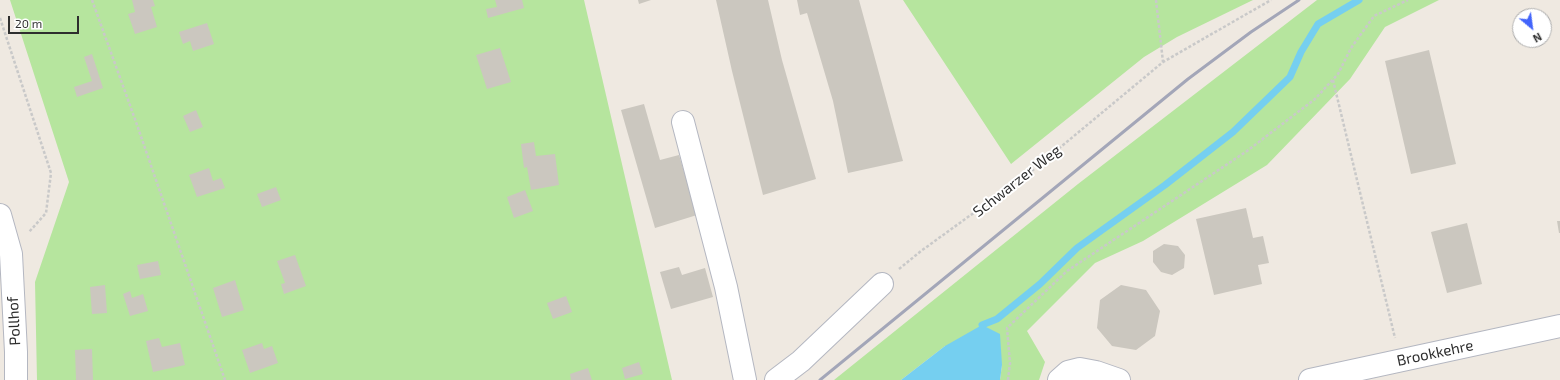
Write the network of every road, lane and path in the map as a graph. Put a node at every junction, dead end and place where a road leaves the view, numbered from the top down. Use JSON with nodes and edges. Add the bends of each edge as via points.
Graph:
{"nodes":[{"id":1,"x":92,"y":0,"type":"edge"},
{"id":2,"x":1156,"y":0,"type":"edge"},
{"id":3,"x":1271,"y":0,"type":"edge"},
{"id":4,"x":1408,"y":0,"type":"edge"},
{"id":5,"x":0,"y":18,"type":"edge"},
{"id":6,"x":1163,"y":62,"type":"junction"},
{"id":7,"x":1333,"y":80,"type":"junction"},
{"id":8,"x":683,"y":122,"type":"dead end"},
{"id":9,"x":0,"y":215,"type":"edge"},
{"id":10,"x":10,"y":254,"type":"junction"},
{"id":11,"x":882,"y":284,"type":"joint"},
{"id":12,"x":1560,"y":326,"type":"edge"},
{"id":13,"x":1400,"y":361,"type":"junction"},
{"id":14,"x":16,"y":380,"type":"edge"},
{"id":15,"x":225,"y":380,"type":"edge"},
{"id":16,"x":745,"y":380,"type":"edge"},
{"id":17,"x":776,"y":380,"type":"edge"},
{"id":18,"x":1008,"y":380,"type":"edge"},
{"id":19,"x":1059,"y":380,"type":"edge"},
{"id":20,"x":1118,"y":380,"type":"edge"},
{"id":21,"x":1310,"y":380,"type":"edge"}],
"edges":[{"from":1,"to":15,"type":"path"},
{"from":2,"to":6,"type":"path"},
{"from":3,"to":6,"type":"path","name":"Schwarzer Weg"},
{"from":4,"to":7,"type":"path","via":[[1374,16],[1351,48]]},
{"from":5,"to":10,"type":"path","via":[[51,173],[46,213]]},
{"from":6,"to":11,"type":"path","name":"Schwarzer Weg","via":[[1033,170],[921,251]]},
{"from":7,"to":13,"type":"path"},
{"from":7,"to":18,"type":"path","via":[[1315,99],[1247,150],[1067,271],[1007,328],[1010,363]]},
{"from":8,"to":16,"type":"street","via":[[726,287]]},
{"from":9,"to":10,"type":"street","name":"Pollhof"},
{"from":10,"to":14,"type":"street","name":"Pollhof"},
{"from":11,"to":17,"type":"street"},
{"from":12,"to":13,"type":"street","name":"Brookkehre"},
{"from":13,"to":21,"type":"street","name":"Brookkehre"},
{"from":19,"to":20,"type":"street","via":[[1068,372],[1080,369]]}]}
